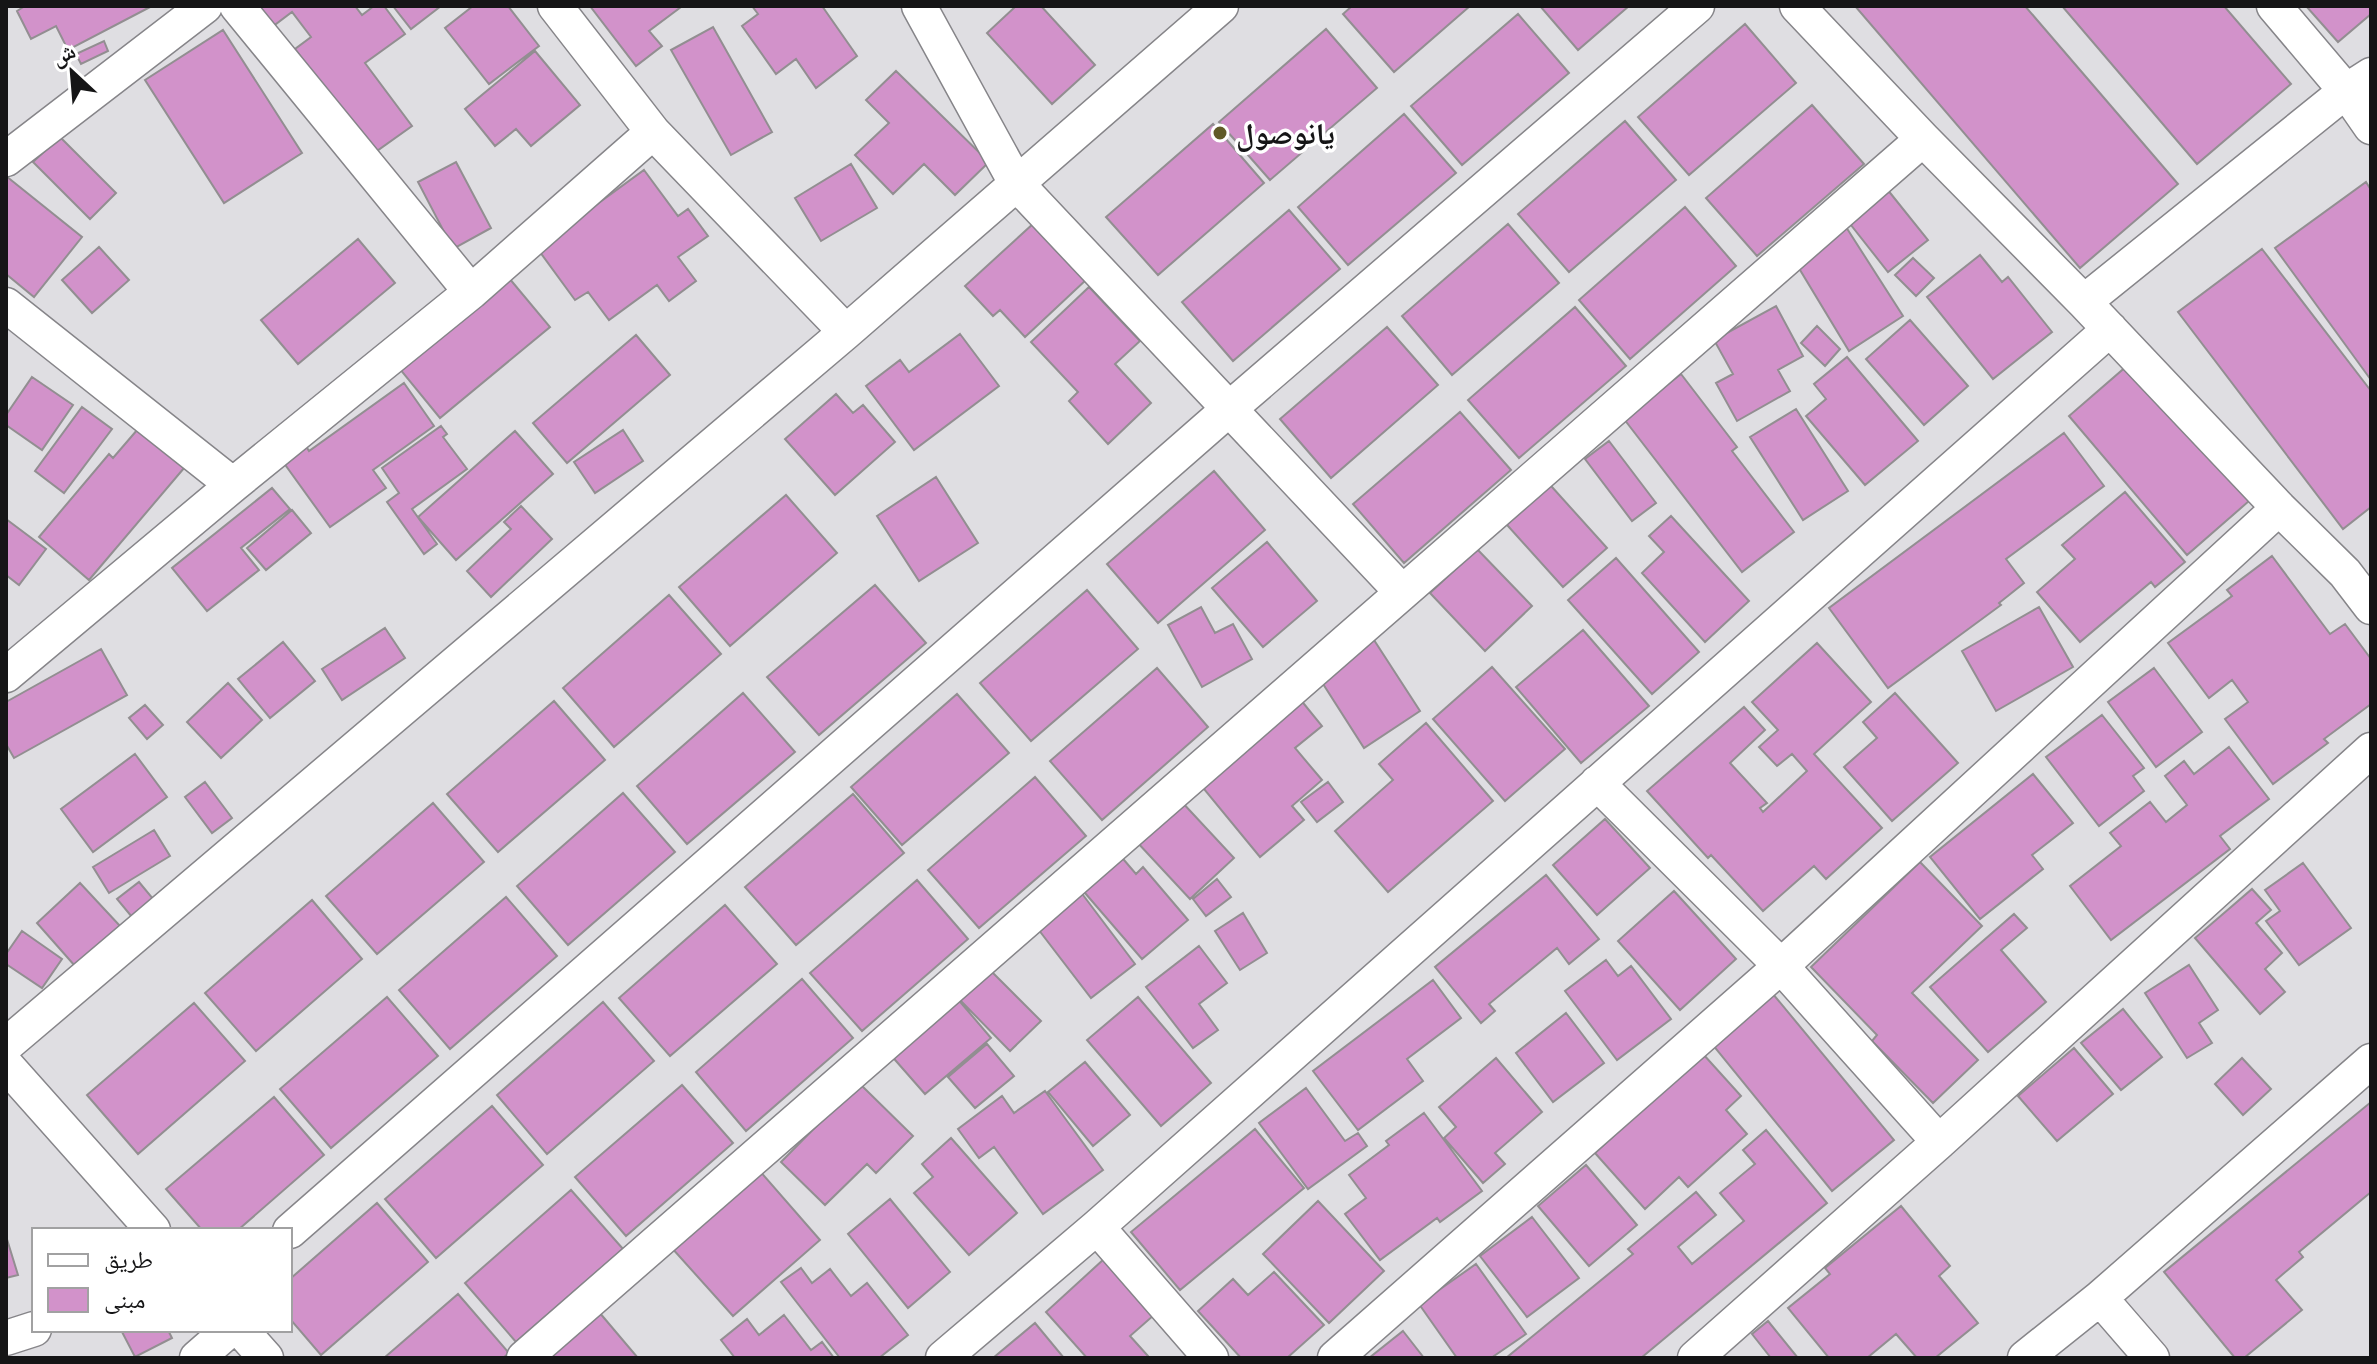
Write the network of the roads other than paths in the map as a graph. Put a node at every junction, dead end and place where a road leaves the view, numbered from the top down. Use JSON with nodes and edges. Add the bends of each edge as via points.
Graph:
{"nodes":[{"id":1,"x":205,"y":6,"type":"edge"},
{"id":2,"x":237,"y":6,"type":"edge"},
{"id":3,"x":555,"y":6,"type":"edge"},
{"id":4,"x":1221,"y":6,"type":"edge"},
{"id":5,"x":1697,"y":6,"type":"edge"},
{"id":6,"x":1797,"y":6,"type":"edge"},
{"id":7,"x":2274,"y":6,"type":"edge"},
{"id":8,"x":924,"y":8,"type":"edge"},
{"id":9,"x":2359,"y":83,"type":"edge"},
{"id":10,"x":2371,"y":127,"type":"edge"},
{"id":11,"x":653,"y":132,"type":"junction"},
{"id":12,"x":1923,"y":139,"type":"junction"},
{"id":13,"x":6,"y":159,"type":"edge"},
{"id":14,"x":1016,"y":183,"type":"junction"},
{"id":15,"x":471,"y":292,"type":"junction"},
{"id":16,"x":2084,"y":302,"type":"junction"},
{"id":17,"x":6,"y":305,"type":"edge"},
{"id":18,"x":2110,"y":329,"type":"junction"},
{"id":19,"x":846,"y":332,"type":"junction"},
{"id":20,"x":1229,"y":409,"type":"junction"},
{"id":21,"x":233,"y":485,"type":"junction"},
{"id":22,"x":2279,"y":508,"type":"junction"},
{"id":23,"x":2358,"y":565,"type":"edge"},
{"id":24,"x":1402,"y":592,"type":"junction"},
{"id":25,"x":2371,"y":607,"type":"edge"},
{"id":26,"x":6,"y":675,"type":"edge"},
{"id":27,"x":2371,"y":750,"type":"edge"},
{"id":28,"x":1597,"y":783,"type":"junction"},
{"id":29,"x":1781,"y":966,"type":"junction"},
{"id":30,"x":6,"y":1045,"type":"edge"},
{"id":31,"x":2371,"y":1061,"type":"edge"},
{"id":32,"x":6,"y":1065,"type":"edge"},
{"id":33,"x":1939,"y":1142,"type":"junction"},
{"id":34,"x":1097,"y":1227,"type":"junction"},
{"id":35,"x":151,"y":1228,"type":"edge"},
{"id":36,"x":292,"y":1229,"type":"edge"},
{"id":37,"x":2100,"y":1298,"type":"junction"},
{"id":38,"x":32,"y":1330,"type":"edge"},
{"id":39,"x":227,"y":1332,"type":"edge"},
{"id":40,"x":243,"y":1332,"type":"edge"},
{"id":41,"x":6,"y":1338,"type":"edge"},
{"id":42,"x":197,"y":1358,"type":"edge"},
{"id":43,"x":266,"y":1358,"type":"edge"},
{"id":44,"x":524,"y":1358,"type":"edge"},
{"id":45,"x":943,"y":1358,"type":"edge"},
{"id":46,"x":1211,"y":1358,"type":"edge"},
{"id":47,"x":1335,"y":1358,"type":"edge"},
{"id":48,"x":1695,"y":1358,"type":"edge"},
{"id":49,"x":2025,"y":1358,"type":"edge"},
{"id":50,"x":2152,"y":1358,"type":"edge"}],
"edges":[{"from":1,"to":13,"type":"street"},
{"from":2,"to":15,"type":"street"},
{"from":3,"to":11,"type":"street"},
{"from":4,"to":14,"type":"street"},
{"from":5,"to":20,"type":"street"},
{"from":6,"to":12,"type":"street"},
{"from":7,"to":9,"type":"street"},
{"from":8,"to":14,"type":"street"},
{"from":9,"to":10,"type":"street"},
{"from":9,"to":16,"type":"street"},
{"from":11,"to":15,"type":"street"},
{"from":11,"to":19,"type":"street"},
{"from":12,"to":16,"type":"street"},
{"from":12,"to":24,"type":"street"},
{"from":14,"to":19,"type":"street"},
{"from":14,"to":20,"type":"street"},
{"from":15,"to":21,"type":"street"},
{"from":16,"to":18,"type":"street"},
{"from":17,"to":21,"type":"street"},
{"from":18,"to":22,"type":"street"},
{"from":18,"to":28,"type":"street"},
{"from":19,"to":30,"type":"street"},
{"from":20,"to":24,"type":"street"},
{"from":20,"to":36,"type":"street"},
{"from":21,"to":26,"type":"street"},
{"from":22,"to":23,"type":"street"},
{"from":22,"to":29,"type":"street"},
{"from":23,"to":25,"type":"street"},
{"from":24,"to":44,"type":"street"},
{"from":27,"to":33,"type":"street"},
{"from":28,"to":29,"type":"street"},
{"from":28,"to":34,"type":"street"},
{"from":29,"to":33,"type":"street"},
{"from":29,"to":47,"type":"street"},
{"from":31,"to":37,"type":"street"},
{"from":32,"to":35,"type":"street"},
{"from":33,"to":48,"type":"street"},
{"from":34,"to":45,"type":"street"},
{"from":34,"to":46,"type":"street"},
{"from":37,"to":49,"type":"street"},
{"from":37,"to":50,"type":"street"},
{"from":38,"to":41,"type":"street"},
{"from":39,"to":42,"type":"street"},
{"from":40,"to":43,"type":"street"}]}
